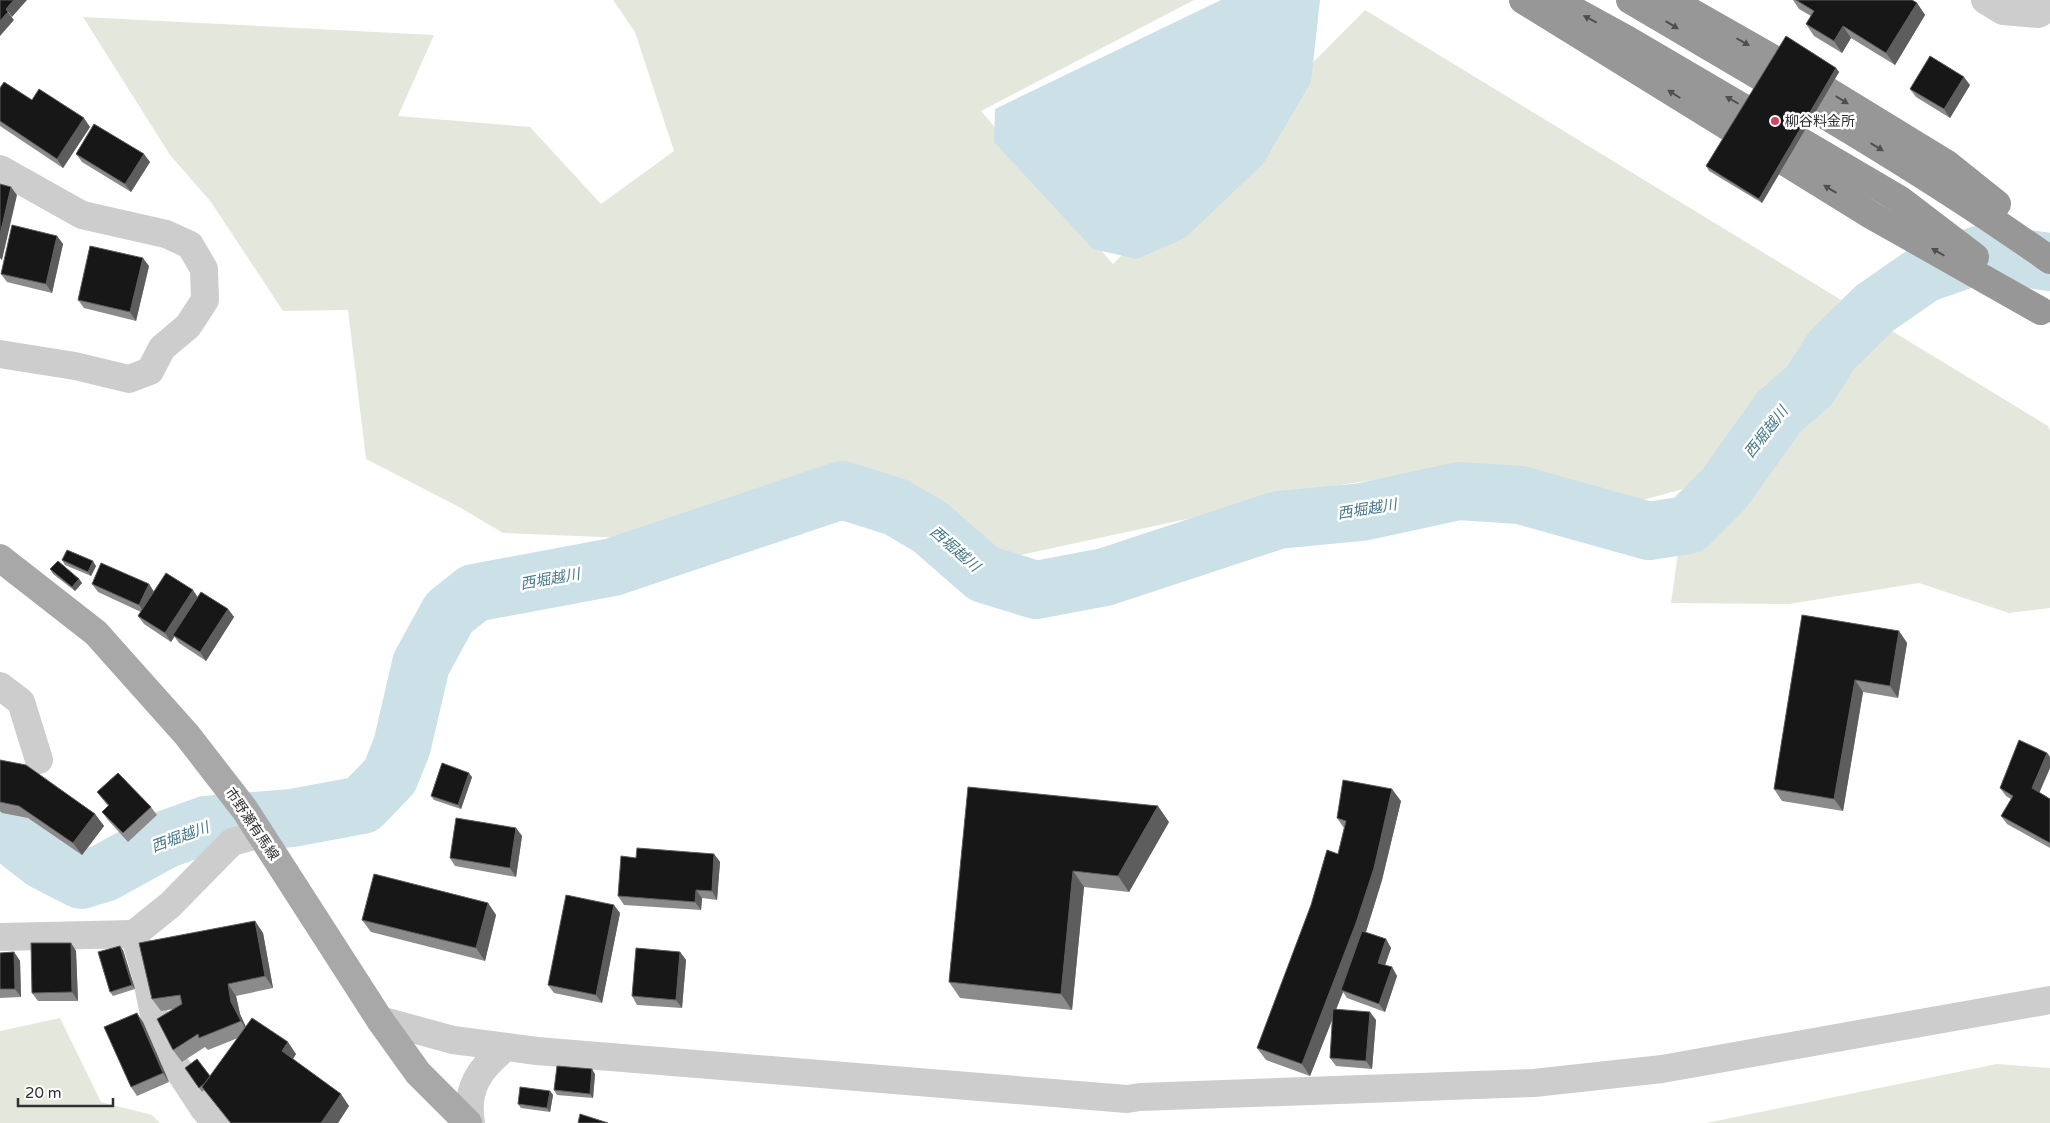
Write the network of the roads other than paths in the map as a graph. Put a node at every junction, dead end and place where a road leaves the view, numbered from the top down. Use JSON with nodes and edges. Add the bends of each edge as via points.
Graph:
{"nodes":[{"id":1,"x":1524,"y":0,"type":"edge"},
{"id":2,"x":1554,"y":0,"type":"edge"},
{"id":3,"x":1630,"y":0,"type":"edge"},
{"id":4,"x":1670,"y":0,"type":"edge"},
{"id":5,"x":1985,"y":0,"type":"edge"},
{"id":6,"x":2050,"y":6,"type":"edge"},
{"id":7,"x":0,"y":169,"type":"edge"},
{"id":8,"x":1937,"y":171,"type":"junction"},
{"id":9,"x":2050,"y":252,"type":"edge"},
{"id":10,"x":2050,"y":260,"type":"edge"},
{"id":11,"x":2046,"y":315,"type":"edge"},
{"id":12,"x":0,"y":354,"type":"edge"},
{"id":13,"x":0,"y":558,"type":"edge"},
{"id":14,"x":0,"y":686,"type":"edge"},
{"id":15,"x":39,"y":760,"type":"dead end"},
{"id":16,"x":260,"y":834,"type":"junction"},
{"id":17,"x":134,"y":934,"type":"junction"},
{"id":18,"x":0,"y":937,"type":"edge"},
{"id":19,"x":2050,"y":1000,"type":"edge"},
{"id":20,"x":380,"y":1020,"type":"junction"},
{"id":21,"x":506,"y":1047,"type":"junction"},
{"id":22,"x":216,"y":1123,"type":"edge"},
{"id":23,"x":468,"y":1123,"type":"edge"},
{"id":24,"x":471,"y":1123,"type":"edge"}],
"edges":[{"from":11,"to":1,"type":"highway","one_way":true,"via":[[1871,215]]},
{"from":11,"to":2,"type":"highway","one_way":true,"via":[[1899,199],[1671,64]]},
{"from":3,"to":8,"type":"highway","one_way":true},
{"from":4,"to":8,"type":"highway","one_way":true,"via":[[1800,74]]},
{"from":5,"to":6,"type":"street","via":[[2003,11],[2039,14]]},
{"from":7,"to":12,"type":"street","via":[[82,214],[166,234],[190,244],[204,269],[205,300],[188,326],[162,348],[150,371],[129,379],[76,366]]},
{"from":8,"to":9,"type":"highway","via":[[2012,216]]},
{"from":8,"to":10,"type":"highway","via":[[1996,222]]},
{"from":13,"to":16,"type":"main road","name":"市野瀬有馬線","via":[[96,633],[187,734]]},
{"from":14,"to":15,"type":"street","via":[[21,702]]},
{"from":16,"to":17,"type":"street","via":[[232,842],[170,905]]},
{"from":16,"to":20,"type":"main road","name":"市野瀬有馬線"},
{"from":17,"to":18,"type":"street"},
{"from":17,"to":22,"type":"street","via":[[157,1029],[179,1070]]},
{"from":19,"to":21,"type":"street","via":[[1662,1069],[1544,1082],[1127,1099]]},
{"from":20,"to":21,"type":"street","via":[[453,1040]]},
{"from":20,"to":23,"type":"main road","name":"市野瀬有馬線","via":[[418,1073]]},
{"from":21,"to":24,"type":"street","via":[[480,1073],[470,1092]]}]}
